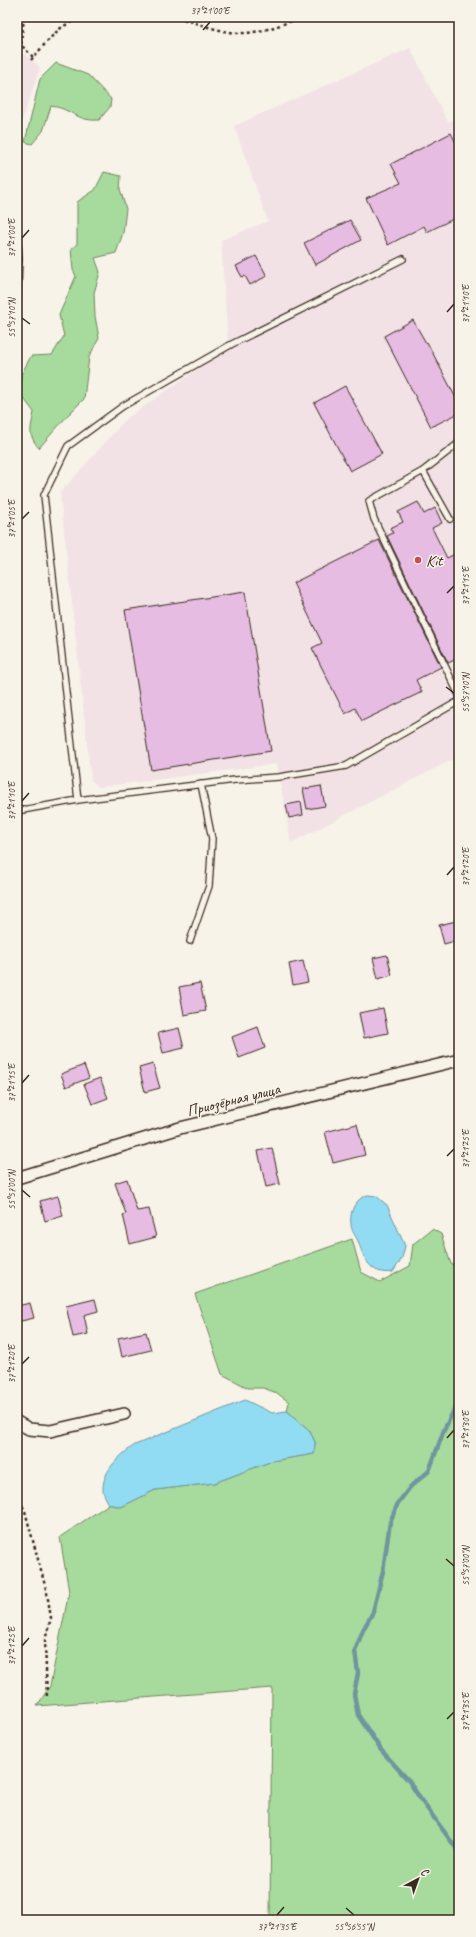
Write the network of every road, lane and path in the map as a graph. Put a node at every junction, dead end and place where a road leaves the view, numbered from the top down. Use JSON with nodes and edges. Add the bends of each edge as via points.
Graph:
{"nodes":[{"id":1,"x":24,"y":17,"type":"edge"},
{"id":2,"x":136,"y":17,"type":"edge"},
{"id":3,"x":178,"y":17,"type":"edge"},
{"id":4,"x":302,"y":17,"type":"edge"},
{"id":5,"x":33,"y":57,"type":"junction"},
{"id":6,"x":31,"y":60,"type":"dead end"},
{"id":7,"x":17,"y":230,"type":"edge"},
{"id":8,"x":403,"y":259,"type":"dead end"},
{"id":9,"x":17,"y":316,"type":"edge"},
{"id":10,"x":459,"y":443,"type":"edge"},
{"id":11,"x":423,"y":472,"type":"junction"},
{"id":12,"x":450,"y":519,"type":"dead end"},
{"id":13,"x":459,"y":695,"type":"edge"},
{"id":14,"x":459,"y":701,"type":"edge"},
{"id":15,"x":201,"y":784,"type":"junction"},
{"id":16,"x":78,"y":800,"type":"junction"},
{"id":17,"x":17,"y":811,"type":"edge"},
{"id":18,"x":190,"y":941,"type":"dead end"},
{"id":19,"x":459,"y":1060,"type":"edge"},
{"id":20,"x":17,"y":1178,"type":"edge"},
{"id":21,"x":124,"y":1414,"type":"dead end"},
{"id":22,"x":17,"y":1422,"type":"edge"},
{"id":23,"x":17,"y":1495,"type":"edge"},
{"id":24,"x":47,"y":1698,"type":"dead end"}],
"edges":[{"from":1,"to":5,"type":"path","via":[[21,44]]},
{"from":2,"to":5,"type":"path","via":[[70,22]]},
{"from":3,"to":4,"type":"path","via":[[241,33],[276,27]]},
{"from":5,"to":6,"type":"path"},
{"from":7,"to":9,"type":"lane"},
{"from":8,"to":16,"type":"lane","via":[[226,348],[123,406],[68,446],[44,495]]},
{"from":10,"to":11,"type":"lane"},
{"from":11,"to":12,"type":"lane"},
{"from":11,"to":13,"type":"lane","via":[[369,501],[374,519]]},
{"from":14,"to":15,"type":"lane","via":[[346,766],[279,777]]},
{"from":15,"to":16,"type":"lane"},
{"from":15,"to":18,"type":"lane","via":[[212,839],[209,886]]},
{"from":16,"to":17,"type":"lane"},
{"from":19,"to":20,"type":"street","name":"Приозёрная улица","via":[[180,1128]]},
{"from":21,"to":22,"type":"street","via":[[50,1431],[29,1429]]},
{"from":23,"to":24,"type":"path","via":[[25,1511],[47,1593],[51,1618],[45,1640]]}]}
